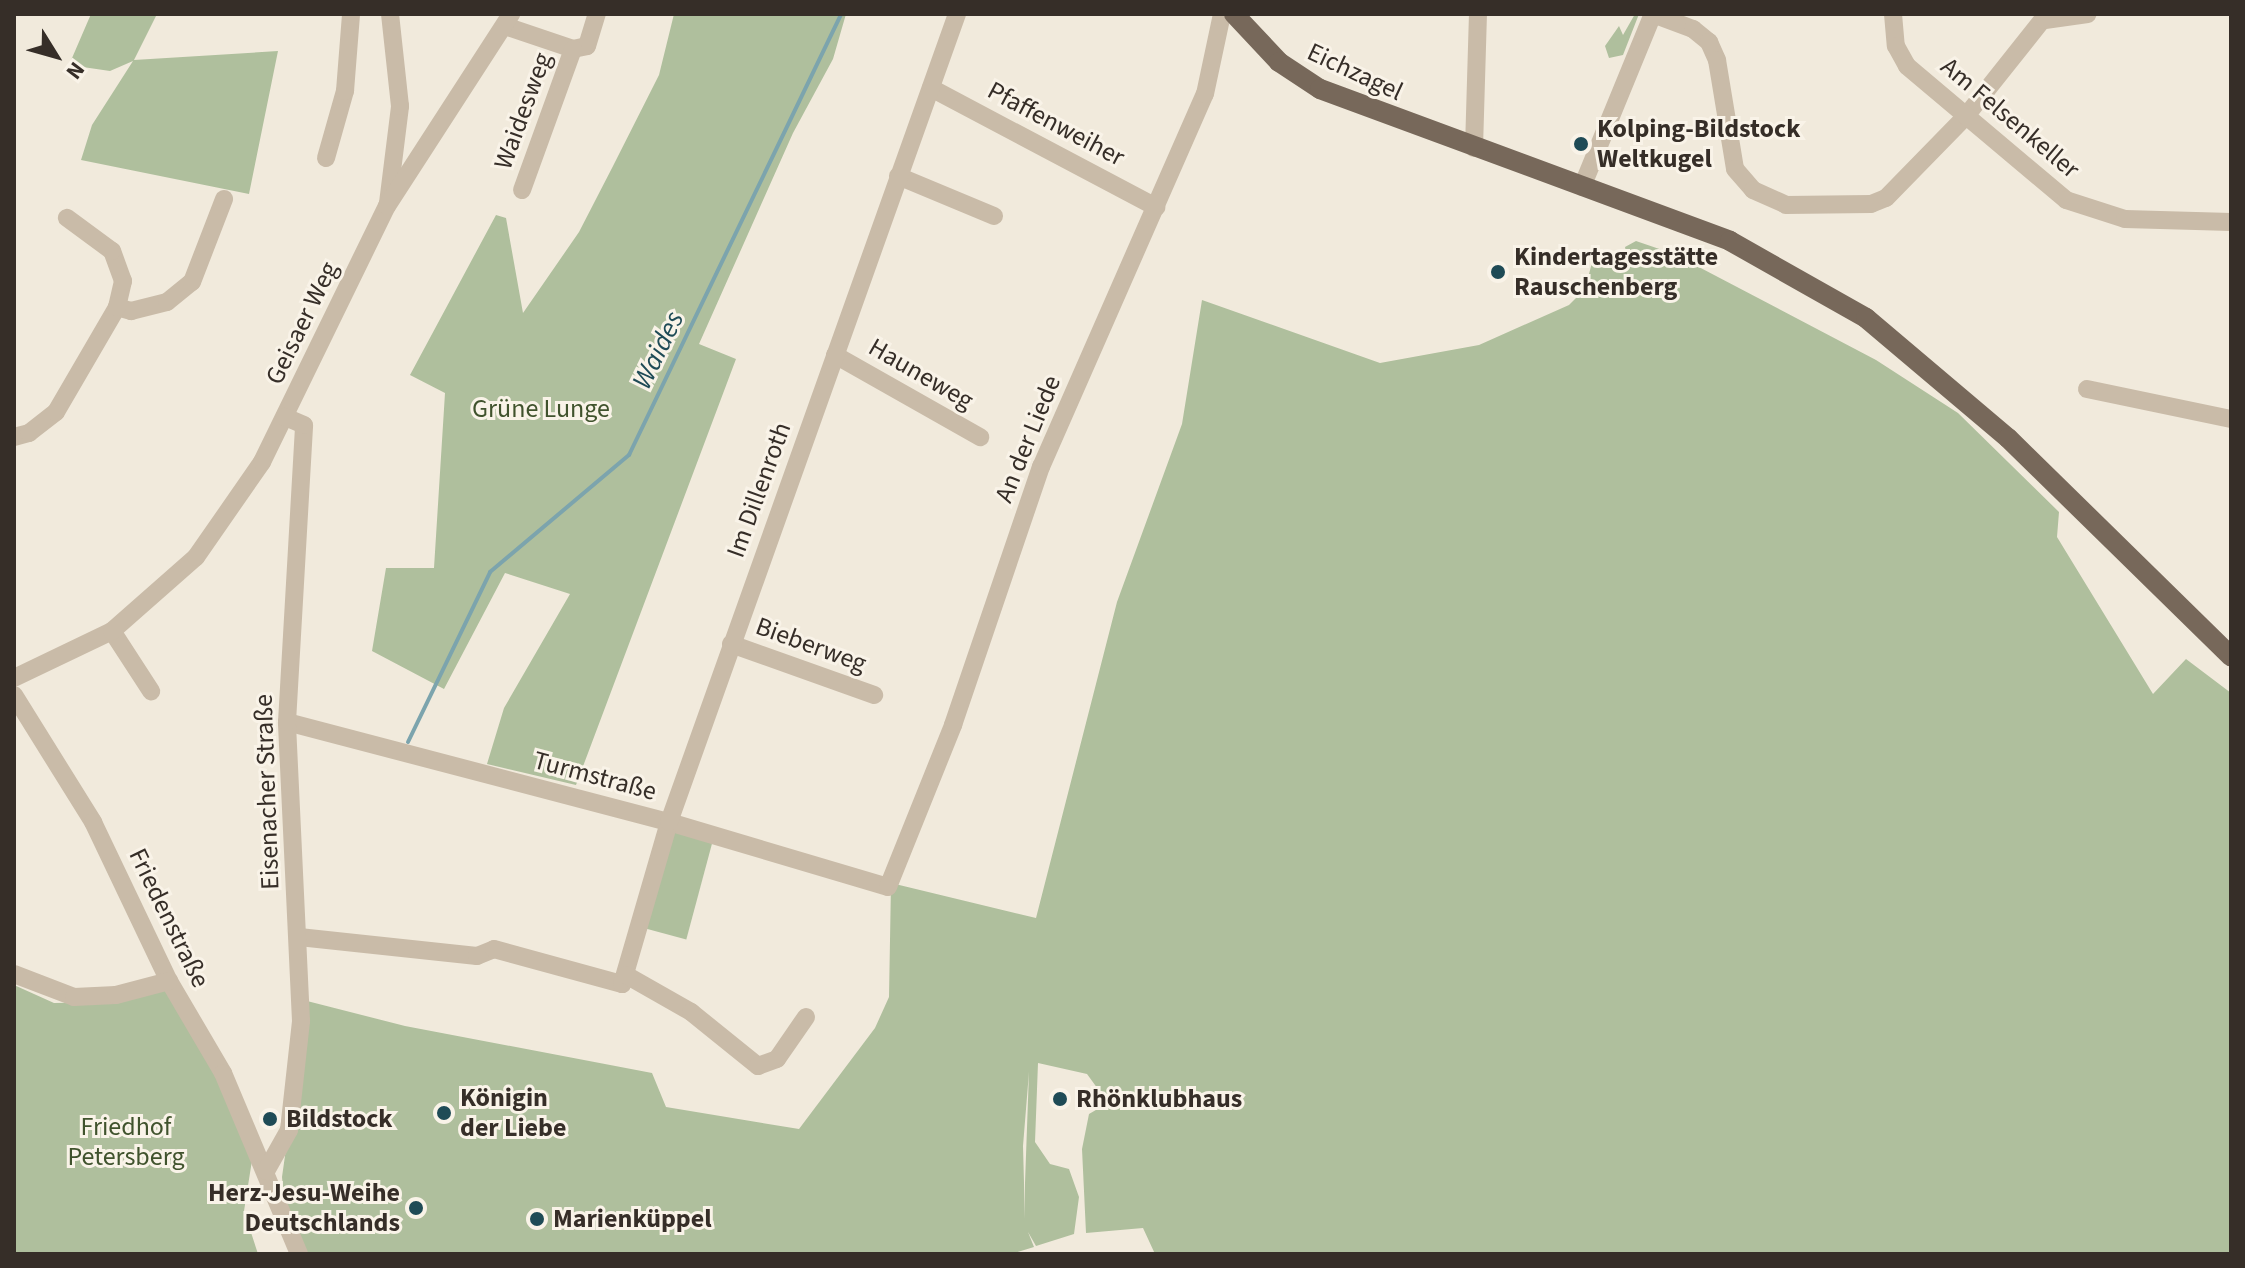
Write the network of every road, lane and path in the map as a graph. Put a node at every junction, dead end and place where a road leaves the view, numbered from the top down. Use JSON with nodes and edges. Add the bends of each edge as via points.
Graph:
{"nodes":[{"id":1,"x":351,"y":14,"type":"edge"},
{"id":2,"x":390,"y":14,"type":"edge"},
{"id":3,"x":597,"y":14,"type":"edge"},
{"id":4,"x":957,"y":14,"type":"edge"},
{"id":5,"x":1222,"y":14,"type":"edge"},
{"id":6,"x":1234,"y":14,"type":"edge"},
{"id":7,"x":1478,"y":14,"type":"edge"},
{"id":8,"x":1653,"y":14,"type":"edge"},
{"id":9,"x":1893,"y":14,"type":"edge"},
{"id":10,"x":2088,"y":14,"type":"edge"},
{"id":11,"x":2046,"y":17,"type":"edge"},
{"id":12,"x":508,"y":20,"type":"edge"},
{"id":13,"x":573,"y":49,"type":"junction"},
{"id":14,"x":931,"y":88,"type":"junction"},
{"id":15,"x":1966,"y":116,"type":"junction"},
{"id":16,"x":1474,"y":148,"type":"junction"},
{"id":17,"x":326,"y":158,"type":"dead end"},
{"id":18,"x":898,"y":176,"type":"junction"},
{"id":19,"x":1582,"y":187,"type":"junction"},
{"id":20,"x":522,"y":190,"type":"dead end"},
{"id":21,"x":224,"y":199,"type":"dead end"},
{"id":22,"x":387,"y":206,"type":"junction"},
{"id":23,"x":1156,"y":207,"type":"junction"},
{"id":24,"x":994,"y":216,"type":"dead end"},
{"id":25,"x":67,"y":218,"type":"dead end"},
{"id":26,"x":2231,"y":222,"type":"edge"},
{"id":27,"x":117,"y":307,"type":"junction"},
{"id":28,"x":835,"y":355,"type":"junction"},
{"id":29,"x":2087,"y":389,"type":"dead end"},
{"id":30,"x":285,"y":417,"type":"junction"},
{"id":31,"x":2231,"y":419,"type":"edge"},
{"id":32,"x":14,"y":437,"type":"edge"},
{"id":33,"x":980,"y":437,"type":"dead end"},
{"id":34,"x":112,"y":631,"type":"junction"},
{"id":35,"x":731,"y":644,"type":"junction"},
{"id":36,"x":2231,"y":656,"type":"edge"},
{"id":37,"x":14,"y":678,"type":"edge"},
{"id":38,"x":151,"y":691,"type":"dead end"},
{"id":39,"x":14,"y":695,"type":"edge"},
{"id":40,"x":874,"y":695,"type":"dead end"},
{"id":41,"x":287,"y":722,"type":"junction"},
{"id":42,"x":669,"y":822,"type":"junction"},
{"id":43,"x":888,"y":887,"type":"joint"},
{"id":44,"x":299,"y":937,"type":"junction"},
{"id":45,"x":14,"y":974,"type":"edge"},
{"id":46,"x":626,"y":975,"type":"junction"},
{"id":47,"x":169,"y":981,"type":"junction"},
{"id":48,"x":806,"y":1017,"type":"dead end"},
{"id":49,"x":266,"y":1171,"type":"junction"},
{"id":50,"x":299,"y":1254,"type":"edge"}],
"edges":[{"from":1,"to":17,"type":"street","via":[[345,91]]},
{"from":2,"to":22,"type":"street","via":[[400,106]]},
{"from":3,"to":13,"type":"street","name":"Waidesweg","via":[[587,46]]},
{"from":4,"to":14,"type":"street","name":"Im Dillenroth"},
{"from":5,"to":23,"type":"street","name":"An der Liede","via":[[1205,94]]},
{"from":6,"to":16,"type":"main road","name":"Eichzagel","via":[[1270,54],[1308,83]]},
{"from":7,"to":16,"type":"street"},
{"from":8,"to":15,"type":"street","via":[[1693,29],[1709,42],[1717,60],[1731,159],[1746,184],[1772,202],[1856,205],[1886,198]]},
{"from":8,"to":19,"type":"street"},
{"from":9,"to":15,"type":"street","name":"Am Felsenkeller","via":[[1900,56]]},
{"from":10,"to":11,"type":"street"},
{"from":11,"to":15,"type":"street"},
{"from":12,"to":13,"type":"street","name":"Waidesweg"},
{"from":12,"to":22,"type":"street","name":"Geisaer Weg"},
{"from":13,"to":20,"type":"street","name":"Waidesweg"},
{"from":14,"to":18,"type":"street","name":"Im Dillenroth"},
{"from":14,"to":23,"type":"street","name":"Pfaffenweiher"},
{"from":15,"to":26,"type":"street","name":"Am Felsenkeller","via":[[2038,180],[2099,214]]},
{"from":16,"to":19,"type":"main road","name":"Eichzagel"},
{"from":18,"to":24,"type":"street"},
{"from":18,"to":28,"type":"street","name":"Im Dillenroth"},
{"from":19,"to":36,"type":"main road","name":"Eichzagel","via":[[1730,241],[1879,327],[2008,438]]},
{"from":21,"to":27,"type":"street","via":[[192,282],[167,302],[131,311]]},
{"from":22,"to":30,"type":"street","name":"Geisaer Weg"},
{"from":23,"to":43,"type":"street","name":"An der Liede","via":[[1041,467],[953,725]]},
{"from":25,"to":27,"type":"street","via":[[112,251],[123,281]]},
{"from":27,"to":32,"type":"street","via":[[56,412],[29,433]]},
{"from":28,"to":33,"type":"street","name":"Hauneweg"},
{"from":28,"to":35,"type":"street","name":"Im Dillenroth"},
{"from":29,"to":31,"type":"street"},
{"from":30,"to":34,"type":"street","name":"Geisaer Weg","via":[[262,462],[196,557]]},
{"from":30,"to":41,"type":"street","name":"Eisenacher Straße","via":[[304,425]]},
{"from":34,"to":37,"type":"street","name":"Geisaer Weg"},
{"from":34,"to":38,"type":"street"},
{"from":35,"to":40,"type":"street","name":"Bieberweg"},
{"from":35,"to":42,"type":"street","name":"Im Dillenroth"},
{"from":39,"to":47,"type":"street","name":"Friedenstraße","via":[[93,822]]},
{"from":41,"to":42,"type":"street","name":"Turmstraße"},
{"from":41,"to":44,"type":"street","name":"Eisenacher Straße"},
{"from":42,"to":43,"type":"street","name":"Turmstraße"},
{"from":42,"to":46,"type":"street"},
{"from":44,"to":46,"type":"street","via":[[477,956],[494,949],[622,984]]},
{"from":44,"to":49,"type":"street","name":"Eisenacher Straße","via":[[301,1021],[289,1130]]},
{"from":45,"to":47,"type":"street","via":[[74,997],[116,995]]},
{"from":46,"to":48,"type":"street","via":[[691,1012],[758,1066],[777,1059]]},
{"from":47,"to":49,"type":"street","name":"Friedenstraße","via":[[223,1073]]},
{"from":49,"to":50,"type":"street","name":"Friedenstraße"}]}
